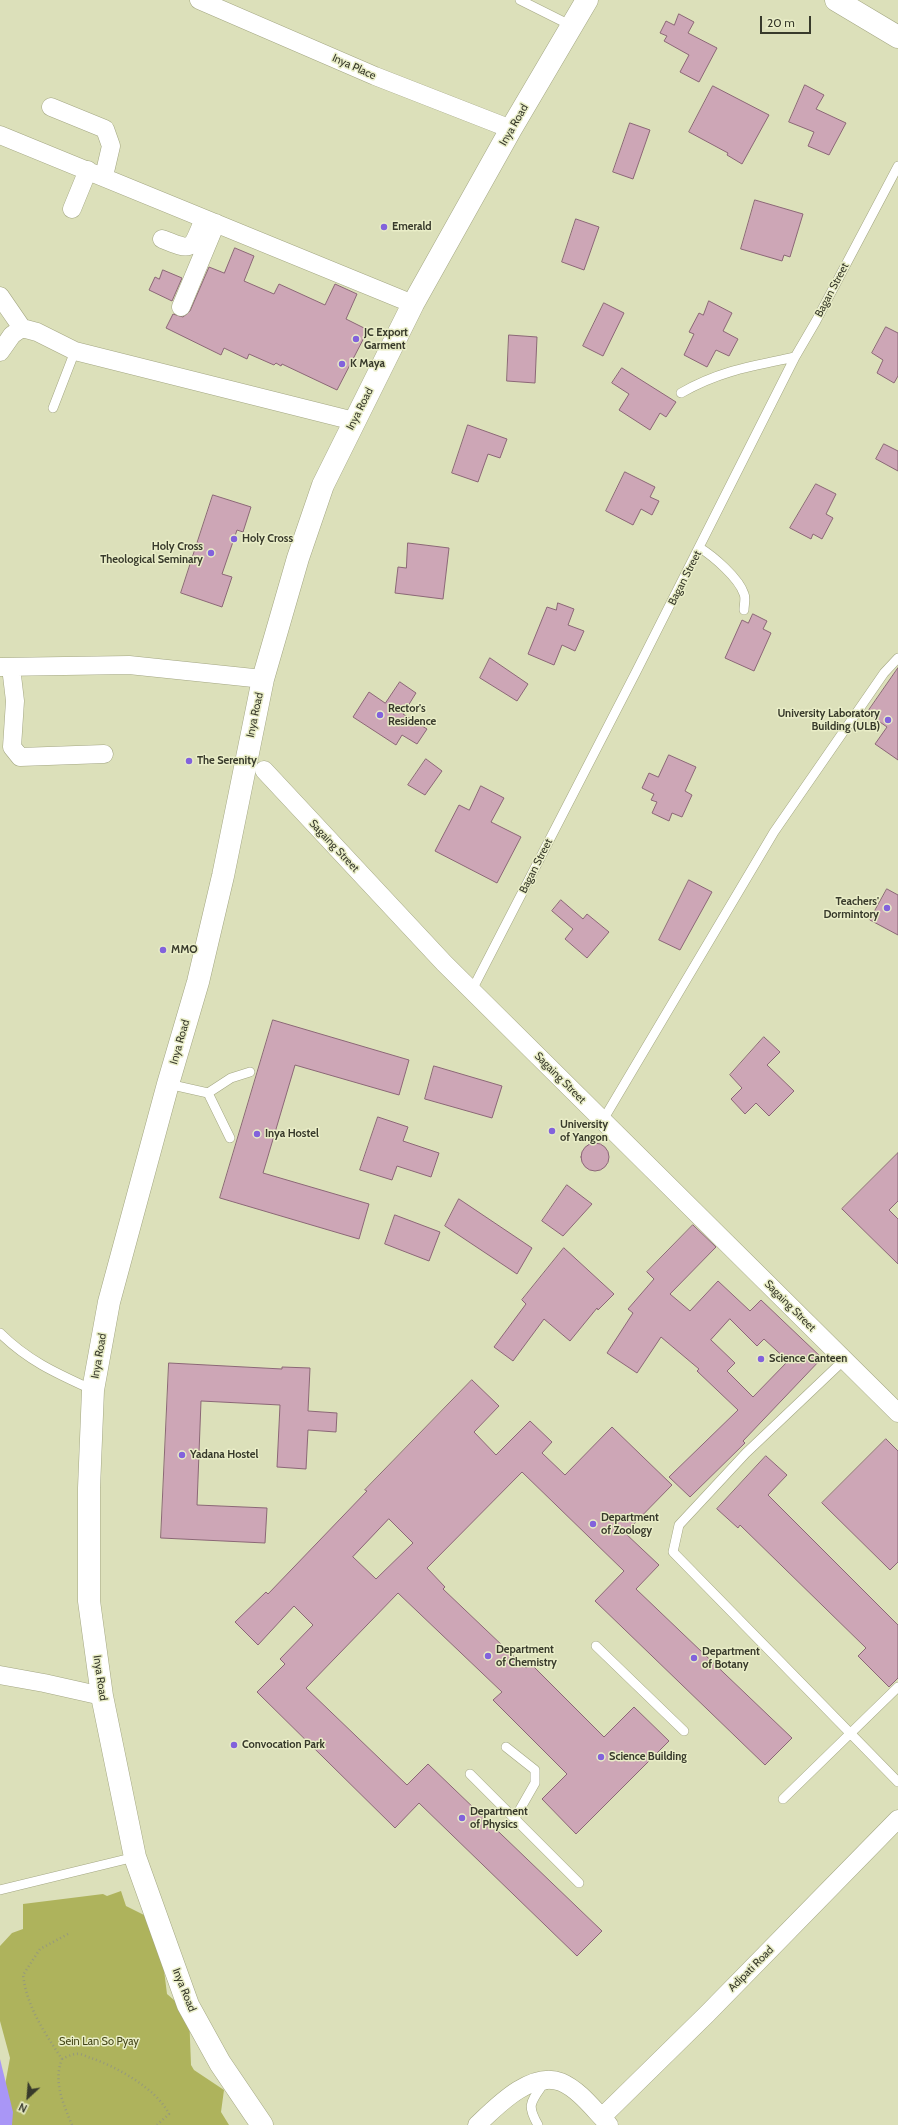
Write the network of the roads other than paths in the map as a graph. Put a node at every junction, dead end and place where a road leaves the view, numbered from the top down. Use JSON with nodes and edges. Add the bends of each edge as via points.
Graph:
{"nodes":[{"id":1,"x":199,"y":0,"type":"edge"},
{"id":2,"x":520,"y":0,"type":"edge"},
{"id":3,"x":587,"y":0,"type":"edge"},
{"id":4,"x":836,"y":0,"type":"edge"},
{"id":5,"x":572,"y":26,"type":"junction"},
{"id":6,"x":898,"y":37,"type":"edge"},
{"id":7,"x":50,"y":107,"type":"dead end"},
{"id":8,"x":511,"y":129,"type":"junction"},
{"id":9,"x":0,"y":135,"type":"edge"},
{"id":10,"x":898,"y":166,"type":"edge"},
{"id":11,"x":96,"y":173,"type":"junction"},
{"id":12,"x":72,"y":209,"type":"dead end"},
{"id":13,"x":210,"y":221,"type":"junction"},
{"id":14,"x":162,"y":239,"type":"dead end"},
{"id":15,"x":0,"y":296,"type":"edge"},
{"id":16,"x":413,"y":304,"type":"junction"},
{"id":17,"x":181,"y":307,"type":"dead end"},
{"id":18,"x":22,"y":328,"type":"junction"},
{"id":19,"x":76,"y":351,"type":"junction"},
{"id":20,"x":0,"y":352,"type":"edge"},
{"id":21,"x":794,"y":357,"type":"junction"},
{"id":22,"x":681,"y":393,"type":"dead end"},
{"id":23,"x":53,"y":408,"type":"dead end"},
{"id":24,"x":354,"y":421,"type":"junction"},
{"id":25,"x":700,"y":548,"type":"junction"},
{"id":26,"x":744,"y":610,"type":"dead end"},
{"id":27,"x":898,"y":658,"type":"edge"},
{"id":28,"x":5,"y":667,"type":"edge"},
{"id":29,"x":263,"y":678,"type":"junction"},
{"id":30,"x":247,"y":752,"type":"junction"},
{"id":31,"x":104,"y":754,"type":"dead end"},
{"id":32,"x":264,"y":770,"type":"joint"},
{"id":33,"x":472,"y":990,"type":"junction"},
{"id":34,"x":250,"y":1072,"type":"dead end"},
{"id":35,"x":168,"y":1084,"type":"junction"},
{"id":36,"x":208,"y":1093,"type":"junction"},
{"id":37,"x":603,"y":1120,"type":"junction"},
{"id":38,"x":230,"y":1138,"type":"dead end"},
{"id":39,"x":0,"y":1333,"type":"edge"},
{"id":40,"x":844,"y":1360,"type":"junction"},
{"id":41,"x":93,"y":1390,"type":"junction"},
{"id":42,"x":898,"y":1413,"type":"edge"},
{"id":43,"x":596,"y":1646,"type":"dead end"},
{"id":44,"x":0,"y":1675,"type":"edge"},
{"id":45,"x":898,"y":1687,"type":"edge"},
{"id":46,"x":102,"y":1696,"type":"junction"},
{"id":47,"x":684,"y":1731,"type":"dead end"},
{"id":48,"x":850,"y":1733,"type":"junction"},
{"id":49,"x":506,"y":1747,"type":"dead end"},
{"id":50,"x":470,"y":1774,"type":"dead end"},
{"id":51,"x":898,"y":1782,"type":"edge"},
{"id":52,"x":783,"y":1799,"type":"dead end"},
{"id":53,"x":515,"y":1818,"type":"junction"},
{"id":54,"x":898,"y":1819,"type":"edge"},
{"id":55,"x":135,"y":1857,"type":"junction"},
{"id":56,"x":580,"y":1883,"type":"dead end"},
{"id":57,"x":0,"y":1890,"type":"edge"},
{"id":58,"x":559,"y":2082,"type":"junction"},
{"id":59,"x":606,"y":2121,"type":"edge"},
{"id":60,"x":262,"y":2125,"type":"edge"},
{"id":61,"x":477,"y":2125,"type":"edge"},
{"id":62,"x":538,"y":2125,"type":"edge"}],
"edges":[{"from":1,"to":8,"type":"street","name":"Inya Place","via":[[375,76]]},
{"from":2,"to":5,"type":"lane"},
{"from":3,"to":5,"type":"main road","name":"Inya Road"},
{"from":4,"to":6,"type":"main road"},
{"from":5,"to":8,"type":"main road","name":"Inya Road"},
{"from":7,"to":11,"type":"street","via":[[105,129],[110,146]]},
{"from":8,"to":16,"type":"main road","name":"Inya Road"},
{"from":9,"to":11,"type":"street"},
{"from":10,"to":21,"type":"lane","name":"Bagan Street","via":[[816,321]]},
{"from":11,"to":12,"type":"street"},
{"from":11,"to":13,"type":"street"},
{"from":13,"to":14,"type":"street","via":[[190,247],[184,248]]},
{"from":13,"to":16,"type":"street"},
{"from":13,"to":17,"type":"street"},
{"from":15,"to":18,"type":"street"},
{"from":16,"to":24,"type":"main road","name":"Inya Road"},
{"from":18,"to":19,"type":"street","via":[[37,332]]},
{"from":18,"to":20,"type":"street","via":[[12,335]]},
{"from":19,"to":23,"type":"lane"},
{"from":19,"to":24,"type":"street"},
{"from":21,"to":22,"type":"lane","via":[[721,373]]},
{"from":21,"to":25,"type":"lane","name":"Bagan Street"},
{"from":24,"to":29,"type":"main road","name":"Inya Road","via":[[323,485],[298,558]]},
{"from":25,"to":26,"type":"lane","via":[[715,557],[733,578],[744,594]]},
{"from":25,"to":33,"type":"lane","name":"Bagan Street"},
{"from":27,"to":37,"type":"lane","via":[[884,672],[774,832]]},
{"from":28,"to":29,"type":"street","via":[[129,665]]},
{"from":28,"to":31,"type":"street","via":[[15,701],[12,747],[20,757]]},
{"from":29,"to":30,"type":"main road","name":"Inya Road"},
{"from":30,"to":32,"type":"lane","name":"Sagaing Street"},
{"from":30,"to":35,"type":"main road","name":"Inya Road","via":[[223,876],[198,982]]},
{"from":32,"to":33,"type":"street","name":"Sagaing Street"},
{"from":33,"to":37,"type":"street","name":"Sagaing Street"},
{"from":34,"to":36,"type":"lane","via":[[231,1078]]},
{"from":35,"to":36,"type":"lane"},
{"from":35,"to":41,"type":"main road","name":"Inya Road","via":[[109,1302]]},
{"from":36,"to":38,"type":"lane"},
{"from":37,"to":40,"type":"street","name":"Sagaing Street"},
{"from":39,"to":41,"type":"lane","via":[[12,1346],[43,1367]]},
{"from":40,"to":42,"type":"street","name":"Sagaing Street"},
{"from":40,"to":48,"type":"lane","via":[[746,1453],[679,1525],[673,1552]]},
{"from":41,"to":46,"type":"main road","name":"Inya Road","via":[[89,1488],[89,1601]]},
{"from":43,"to":47,"type":"lane"},
{"from":44,"to":46,"type":"street"},
{"from":45,"to":48,"type":"lane"},
{"from":46,"to":55,"type":"main road","name":"Inya Road"},
{"from":48,"to":51,"type":"lane"},
{"from":48,"to":52,"type":"lane"},
{"from":49,"to":53,"type":"lane","via":[[535,1770],[535,1783]]},
{"from":50,"to":53,"type":"lane"},
{"from":53,"to":56,"type":"lane"},
{"from":54,"to":59,"type":"street","name":"Adipati Road","via":[[712,2008]]},
{"from":55,"to":57,"type":"lane"},
{"from":55,"to":60,"type":"main road","name":"Inya Road","via":[[188,2005],[220,2063]]},
{"from":58,"to":59,"type":"street","via":[[580,2095]]},
{"from":58,"to":61,"type":"street","via":[[541,2080],[518,2091],[504,2099]]},
{"from":58,"to":62,"type":"lane","via":[[542,2086],[532,2100],[530,2111]]}]}
